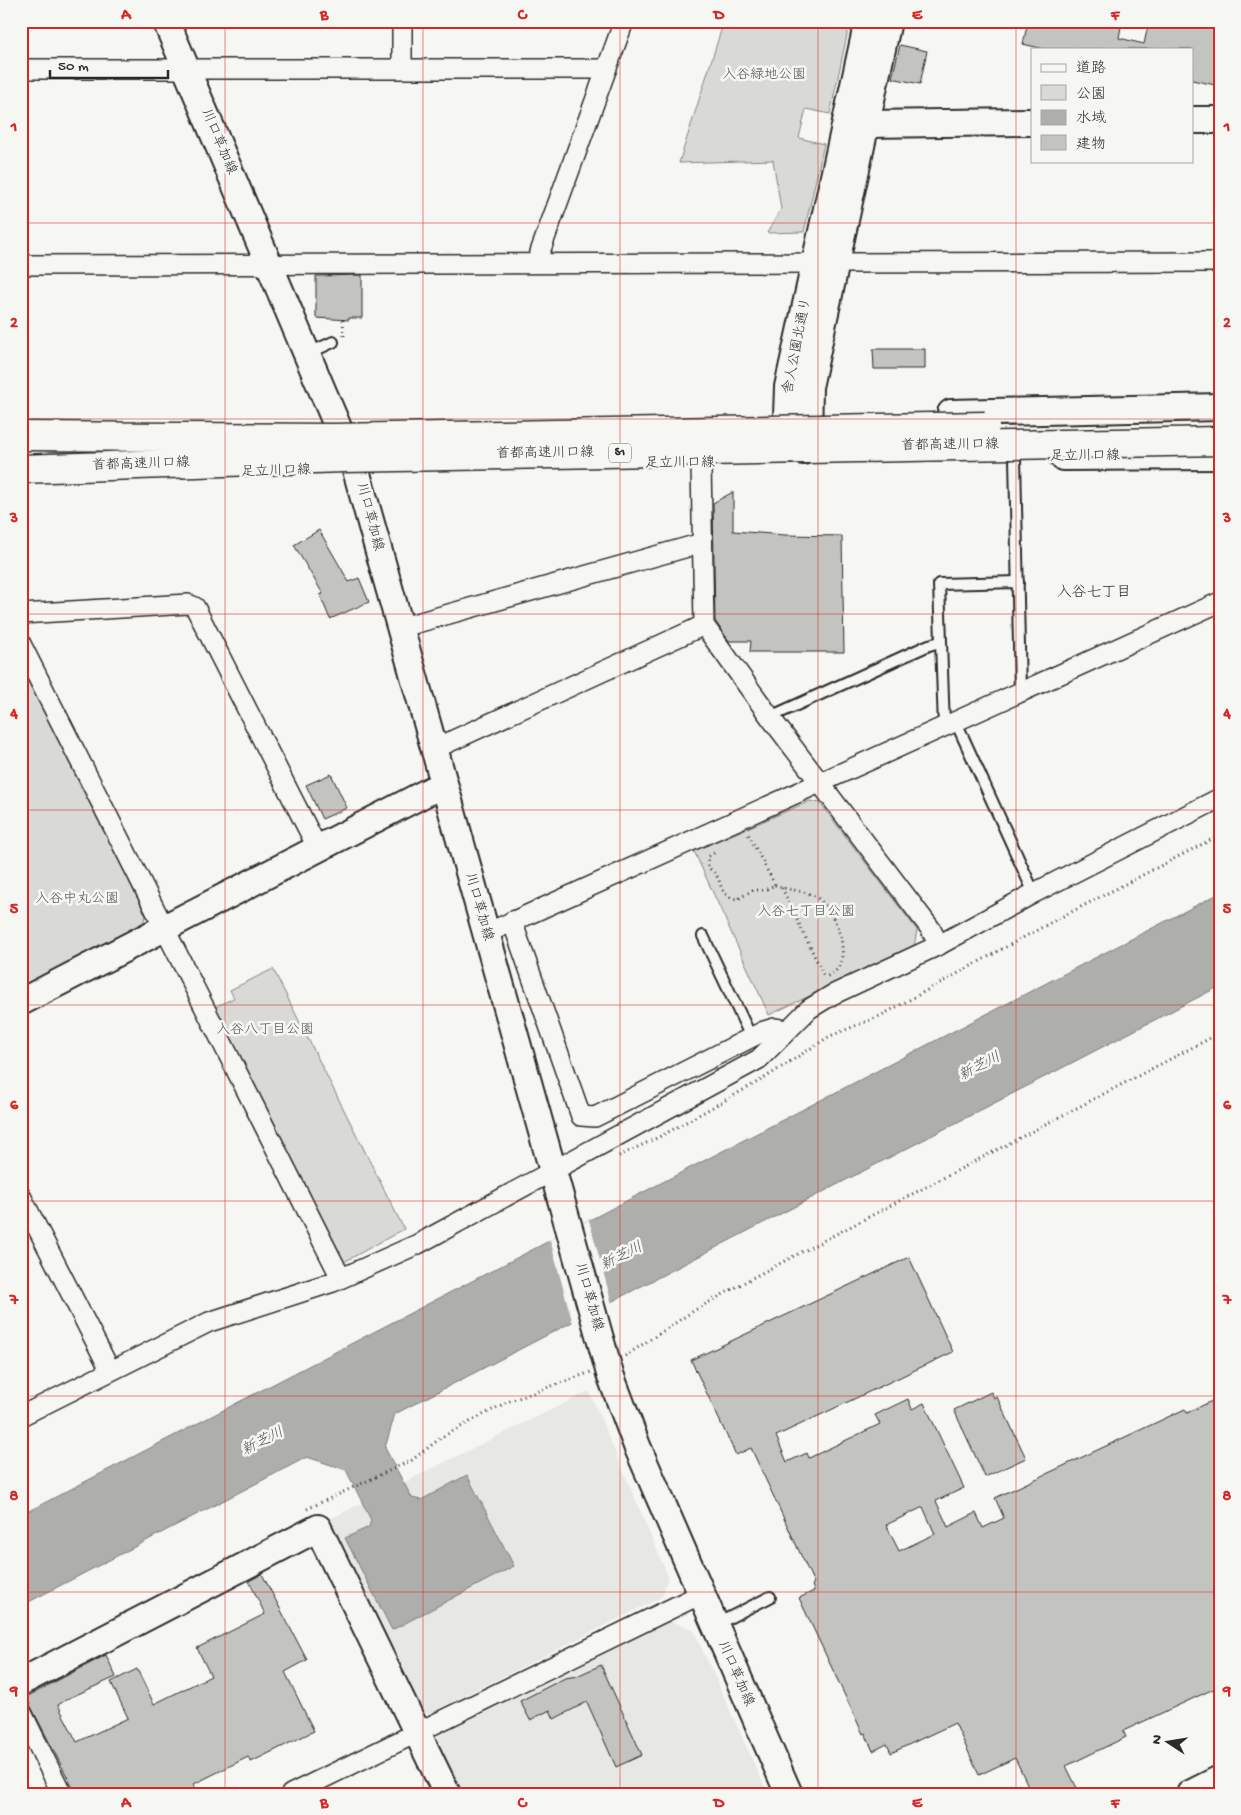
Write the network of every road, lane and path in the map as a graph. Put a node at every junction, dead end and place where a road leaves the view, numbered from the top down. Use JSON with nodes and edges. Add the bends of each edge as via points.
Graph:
{"nodes":[{"id":1,"x":166,"y":21,"type":"edge"},
{"id":2,"x":402,"y":21,"type":"edge"},
{"id":3,"x":624,"y":21,"type":"edge"},
{"id":4,"x":868,"y":21,"type":"edge"},
{"id":5,"x":888,"y":21,"type":"edge"},
{"id":6,"x":402,"y":68,"type":"junction"},
{"id":7,"x":21,"y":69,"type":"edge"},
{"id":8,"x":186,"y":69,"type":"junction"},
{"id":9,"x":606,"y":69,"type":"junction"},
{"id":10,"x":1194,"y":120,"type":"edge"},
{"id":11,"x":1220,"y":120,"type":"edge"},
{"id":12,"x":856,"y":122,"type":"junction"},
{"id":13,"x":1031,"y":122,"type":"edge"},
{"id":14,"x":1220,"y":262,"type":"edge"},
{"id":15,"x":540,"y":263,"type":"junction"},
{"id":16,"x":825,"y":263,"type":"junction"},
{"id":17,"x":270,"y":264,"type":"junction"},
{"id":18,"x":21,"y":265,"type":"edge"},
{"id":19,"x":343,"y":320,"type":"dead end"},
{"id":20,"x":338,"y":342,"type":"joint"},
{"id":21,"x":308,"y":354,"type":"junction"},
{"id":22,"x":1220,"y":407,"type":"edge"},
{"id":23,"x":797,"y":417,"type":"junction"},
{"id":24,"x":1220,"y":422,"type":"edge"},
{"id":25,"x":338,"y":427,"type":"junction"},
{"id":26,"x":21,"y":428,"type":"edge"},
{"id":27,"x":21,"y":436,"type":"edge"},
{"id":28,"x":1220,"y":441,"type":"edge"},
{"id":29,"x":1220,"y":456,"type":"edge"},
{"id":30,"x":1014,"y":458,"type":"junction"},
{"id":31,"x":797,"y":462,"type":"junction"},
{"id":32,"x":701,"y":464,"type":"junction"},
{"id":33,"x":21,"y":469,"type":"edge"},
{"id":34,"x":356,"y":470,"type":"junction"},
{"id":35,"x":21,"y":480,"type":"edge"},
{"id":36,"x":702,"y":543,"type":"junction"},
{"id":37,"x":1018,"y":582,"type":"junction"},
{"id":38,"x":1220,"y":602,"type":"edge"},
{"id":39,"x":21,"y":614,"type":"edge"},
{"id":40,"x":704,"y":625,"type":"junction"},
{"id":41,"x":399,"y":628,"type":"junction"},
{"id":42,"x":940,"y":642,"type":"junction"},
{"id":43,"x":21,"y":644,"type":"edge"},
{"id":44,"x":1020,"y":692,"type":"junction"},
{"id":45,"x":770,"y":717,"type":"junction"},
{"id":46,"x":950,"y":724,"type":"junction"},
{"id":47,"x":434,"y":749,"type":"junction"},
{"id":48,"x":820,"y":782,"type":"junction"},
{"id":49,"x":444,"y":784,"type":"junction"},
{"id":50,"x":1220,"y":798,"type":"edge"},
{"id":51,"x":740,"y":818,"type":"junction"},
{"id":52,"x":1220,"y":835,"type":"edge"},
{"id":53,"x":318,"y":849,"type":"junction"},
{"id":54,"x":714,"y":853,"type":"dead end"},
{"id":55,"x":775,"y":885,"type":"junction"},
{"id":56,"x":782,"y":888,"type":"junction"},
{"id":57,"x":1034,"y":893,"type":"junction"},
{"id":58,"x":512,"y":922,"type":"junction"},
{"id":59,"x":164,"y":929,"type":"junction"},
{"id":60,"x":485,"y":934,"type":"junction"},
{"id":61,"x":703,"y":936,"type":"dead end"},
{"id":62,"x":940,"y":945,"type":"junction"},
{"id":63,"x":21,"y":1002,"type":"edge"},
{"id":64,"x":788,"y":1030,"type":"junction"},
{"id":65,"x":751,"y":1037,"type":"junction"},
{"id":66,"x":616,"y":1157,"type":"dead end"},
{"id":67,"x":556,"y":1181,"type":"junction"},
{"id":68,"x":21,"y":1196,"type":"edge"},
{"id":69,"x":341,"y":1278,"type":"junction"},
{"id":70,"x":110,"y":1370,"type":"junction"},
{"id":71,"x":21,"y":1416,"type":"edge"},
{"id":72,"x":700,"y":1594,"type":"junction"},
{"id":73,"x":770,"y":1598,"type":"dead end"},
{"id":74,"x":714,"y":1626,"type":"junction"},
{"id":75,"x":21,"y":1682,"type":"edge"},
{"id":76,"x":21,"y":1711,"type":"edge"},
{"id":77,"x":418,"y":1733,"type":"junction"},
{"id":78,"x":1220,"y":1779,"type":"edge"},
{"id":79,"x":62,"y":1794,"type":"edge"},
{"id":80,"x":291,"y":1794,"type":"edge"},
{"id":81,"x":447,"y":1794,"type":"edge"},
{"id":82,"x":789,"y":1794,"type":"edge"},
{"id":83,"x":1190,"y":1794,"type":"edge"}],
"edges":[{"from":1,"to":8,"type":"main road","name":"川口草加線"},
{"from":2,"to":6,"type":"street"},
{"from":3,"to":9,"type":"street"},
{"from":4,"to":12,"type":"main road","name":"舎人公園北通り"},
{"from":5,"to":12,"type":"main road","name":"舎人公園北通り"},
{"from":6,"to":8,"type":"street"},
{"from":6,"to":9,"type":"street"},
{"from":7,"to":8,"type":"street"},
{"from":8,"to":17,"type":"main road","name":"川口草加線"},
{"from":9,"to":15,"type":"street","via":[[540,252]]},
{"from":10,"to":11,"type":"main road"},
{"from":12,"to":13,"type":"main road"},
{"from":12,"to":16,"type":"main road","name":"舎人公園北通り"},
{"from":14,"to":16,"type":"street"},
{"from":15,"to":16,"type":"street"},
{"from":15,"to":17,"type":"street","via":[[398,269]]},
{"from":16,"to":23,"type":"main road","name":"舎人公園北通り","via":[[809,387]]},
{"from":17,"to":18,"type":"street"},
{"from":17,"to":21,"type":"main road","name":"川口草加線"},
{"from":19,"to":20,"type":"path"},
{"from":20,"to":21,"type":"lane"},
{"from":21,"to":25,"type":"main road","name":"川口草加線"},
{"from":22,"to":23,"type":"main road"},
{"from":23,"to":25,"type":"main road"},
{"from":23,"to":31,"type":"main road","name":"舎人公園北通り","via":[[808,442]]},
{"from":24,"to":27,"type":"highway","name":"首都高速川口線","number":"S1","bridge":true,"via":[[334,438]]},
{"from":25,"to":26,"type":"main road"},
{"from":25,"to":34,"type":"main road","name":"川口草加線"},
{"from":28,"to":33,"type":"highway","name":"首都高速川口線","number":"S1","bridge":true,"via":[[354,458]]},
{"from":29,"to":30,"type":"main road","name":"足立川口線"},
{"from":30,"to":31,"type":"main road","name":"足立川口線"},
{"from":30,"to":37,"type":"lane"},
{"from":31,"to":32,"type":"main road","name":"足立川口線"},
{"from":32,"to":34,"type":"main road","name":"足立川口線"},
{"from":32,"to":36,"type":"street"},
{"from":34,"to":35,"type":"main road","name":"足立川口線"},
{"from":34,"to":41,"type":"main road","name":"川口草加線"},
{"from":36,"to":40,"type":"street"},
{"from":36,"to":41,"type":"street"},
{"from":37,"to":42,"type":"lane","via":[[938,584]]},
{"from":37,"to":44,"type":"lane"},
{"from":38,"to":44,"type":"street"},
{"from":39,"to":53,"type":"street","via":[[188,604],[195,607]]},
{"from":40,"to":45,"type":"street"},
{"from":40,"to":47,"type":"street"},
{"from":41,"to":47,"type":"main road","name":"川口草加線"},
{"from":42,"to":45,"type":"lane"},
{"from":42,"to":46,"type":"lane"},
{"from":43,"to":59,"type":"street"},
{"from":44,"to":46,"type":"street"},
{"from":45,"to":48,"type":"street"},
{"from":46,"to":48,"type":"street"},
{"from":46,"to":57,"type":"lane"},
{"from":47,"to":49,"type":"main road","name":"川口草加線"},
{"from":48,"to":51,"type":"street"},
{"from":48,"to":62,"type":"street"},
{"from":49,"to":53,"type":"main road"},
{"from":49,"to":60,"type":"main road","name":"川口草加線"},
{"from":50,"to":57,"type":"street"},
{"from":51,"to":55,"type":"path"},
{"from":51,"to":58,"type":"street"},
{"from":52,"to":66,"type":"path","via":[[880,1016],[830,1036],[763,1079],[661,1136]]},
{"from":53,"to":59,"type":"main road"},
{"from":54,"to":55,"type":"path","via":[[708,857],[708,867],[716,874],[722,891],[729,897],[738,899],[752,890],[765,890]]},
{"from":55,"to":56,"type":"path"},
{"from":56,"to":56,"type":"path","via":[[825,977],[830,975],[841,960],[843,949],[839,932],[826,906],[809,894]]},
{"from":57,"to":62,"type":"street"},
{"from":58,"to":60,"type":"street"},
{"from":58,"to":65,"type":"street","via":[[581,1116],[595,1117]]},
{"from":59,"to":63,"type":"main road"},
{"from":59,"to":69,"type":"street"},
{"from":60,"to":67,"type":"main road","name":"川口草加線"},
{"from":61,"to":65,"type":"lane"},
{"from":62,"to":64,"type":"street","via":[[832,995],[809,1009]]},
{"from":64,"to":65,"type":"street","via":[[774,1028]]},
{"from":64,"to":67,"type":"street","via":[[759,1059]]},
{"from":67,"to":69,"type":"street"},
{"from":67,"to":72,"type":"main road","name":"川口草加線","via":[[604,1351],[637,1446]]},
{"from":68,"to":70,"type":"street"},
{"from":69,"to":70,"type":"street","via":[[209,1322]]},
{"from":70,"to":71,"type":"street"},
{"from":72,"to":74,"type":"main road","name":"川口草加線"},
{"from":72,"to":77,"type":"street"},
{"from":73,"to":74,"type":"lane"},
{"from":74,"to":82,"type":"main road","name":"川口草加線"},
{"from":75,"to":77,"type":"main road","via":[[318,1528]]},
{"from":76,"to":79,"type":"street"},
{"from":77,"to":80,"type":"street"},
{"from":77,"to":81,"type":"main road"},
{"from":78,"to":83,"type":"main road"}]}
